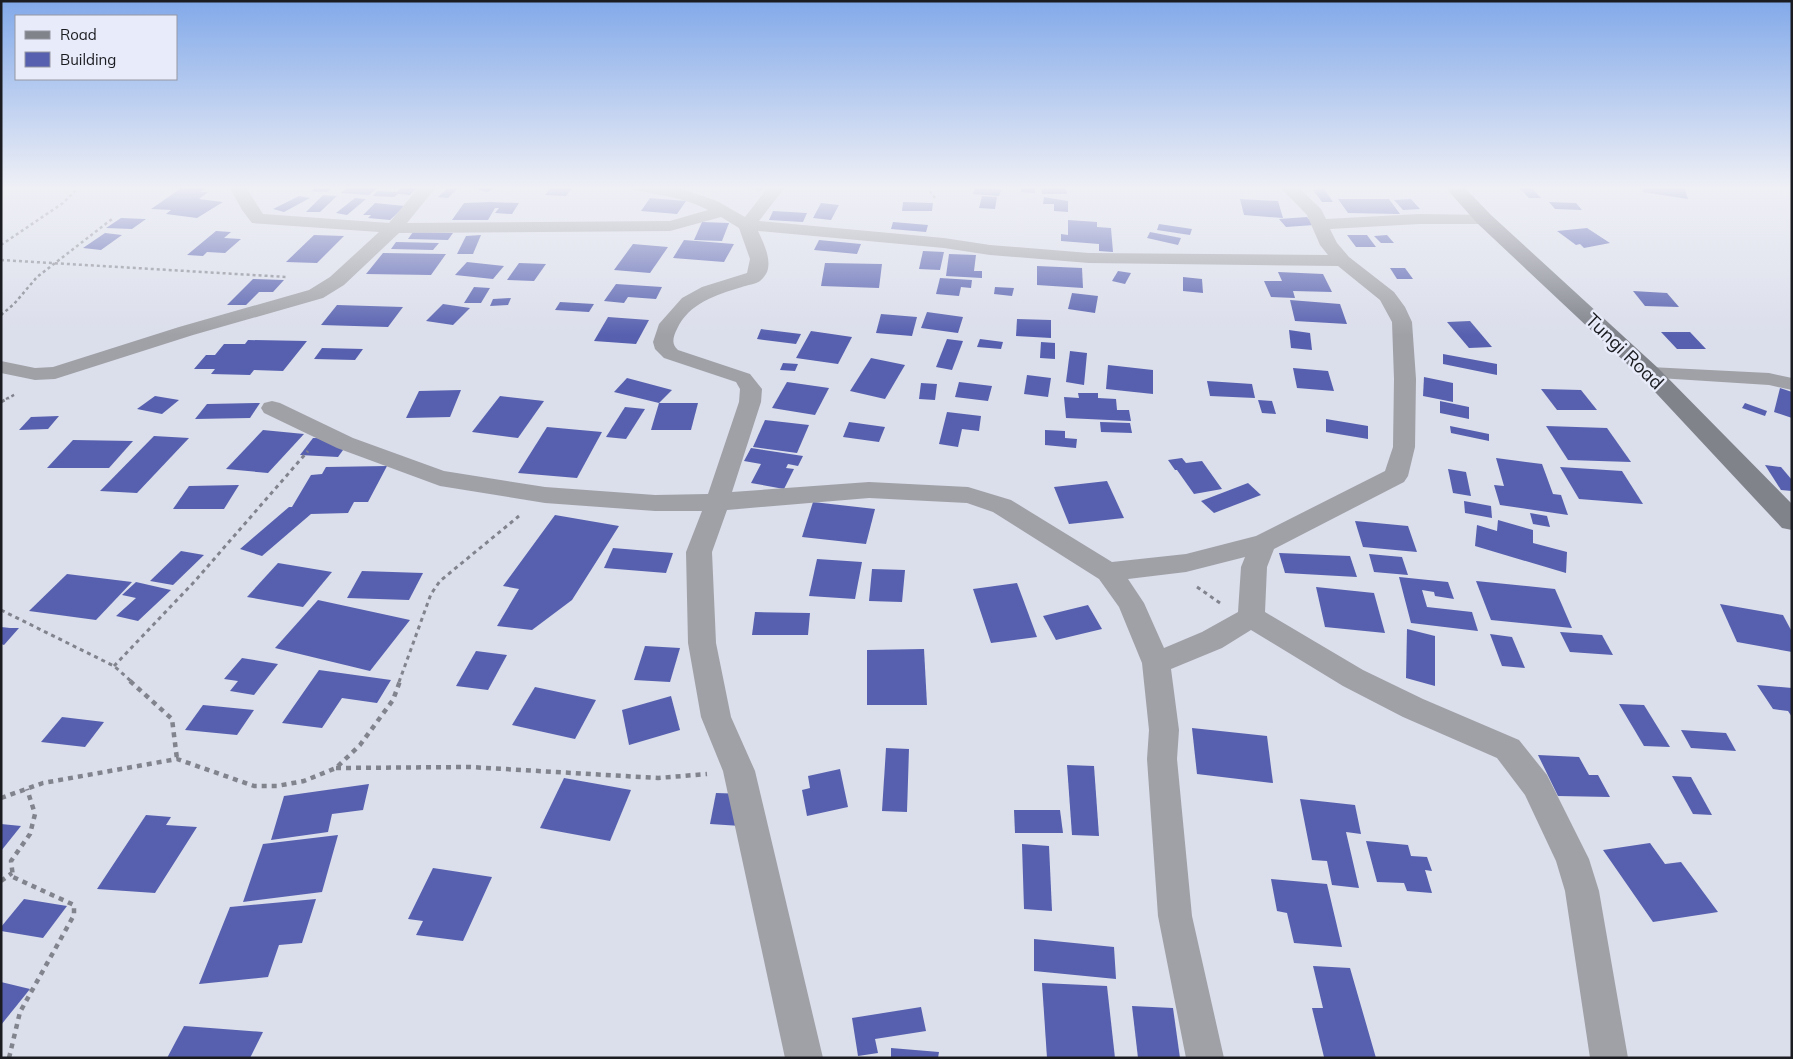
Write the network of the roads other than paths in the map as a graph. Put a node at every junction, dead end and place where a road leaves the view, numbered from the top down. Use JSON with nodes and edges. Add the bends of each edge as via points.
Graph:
{"nodes":[{"id":1,"x":386,"y":235,"type":"edge"},
{"id":2,"x":751,"y":235,"type":"edge"},
{"id":3,"x":861,"y":235,"type":"edge"},
{"id":4,"x":1325,"y":235,"type":"edge"},
{"id":5,"x":1502,"y":235,"type":"edge"},
{"id":6,"x":1343,"y":260,"type":"junction"},
{"id":7,"x":1,"y":367,"type":"edge"},
{"id":8,"x":1650,"y":373,"type":"junction"},
{"id":9,"x":1792,"y":384,"type":"edge"},
{"id":10,"x":272,"y":408,"type":"dead end"},
{"id":11,"x":717,"y":502,"type":"junction"},
{"id":12,"x":1792,"y":521,"type":"edge"},
{"id":13,"x":1263,"y":543,"type":"junction"},
{"id":14,"x":1108,"y":572,"type":"junction"},
{"id":15,"x":1251,"y":617,"type":"junction"},
{"id":16,"x":1156,"y":663,"type":"junction"},
{"id":17,"x":804,"y":1058,"type":"edge"},
{"id":18,"x":1205,"y":1058,"type":"edge"},
{"id":19,"x":1608,"y":1058,"type":"edge"}],
"edges":[{"from":1,"to":7,"type":"street","via":[[337,280],[316,294],[55,373],[35,374]]},
{"from":2,"to":11,"type":"street","via":[[757,251],[758,273],[696,297],[682,309],[662,338],[661,345],[664,351],[743,378],[751,385],[750,402]]},
{"from":3,"to":6,"type":"street","via":[[1089,258]]},
{"from":4,"to":6,"type":"street"},
{"from":5,"to":8,"type":"main road","name":"Tungi Road"},
{"from":6,"to":13,"type":"street","via":[[1387,296],[1402,322],[1404,447],[1396,476]]},
{"from":8,"to":9,"type":"street","via":[[1769,379]]},
{"from":8,"to":12,"type":"main road","name":"Tungi Road"},
{"from":10,"to":11,"type":"street","via":[[324,433],[440,478],[545,495],[655,503]]},
{"from":11,"to":14,"type":"street","via":[[844,491],[896,490],[968,495],[1002,506]]},
{"from":11,"to":17,"type":"street","via":[[699,552],[702,643],[716,717],[739,771]]},
{"from":13,"to":14,"type":"street","via":[[1168,566]]},
{"from":13,"to":15,"type":"street","via":[[1254,567]]},
{"from":14,"to":16,"type":"street","via":[[1131,603]]},
{"from":15,"to":16,"type":"street","via":[[1212,640]]},
{"from":15,"to":19,"type":"street","via":[[1353,678],[1508,749],[1536,785],[1572,860],[1582,891]]},
{"from":16,"to":18,"type":"street","via":[[1164,730],[1162,759],[1174,916]]}]}
